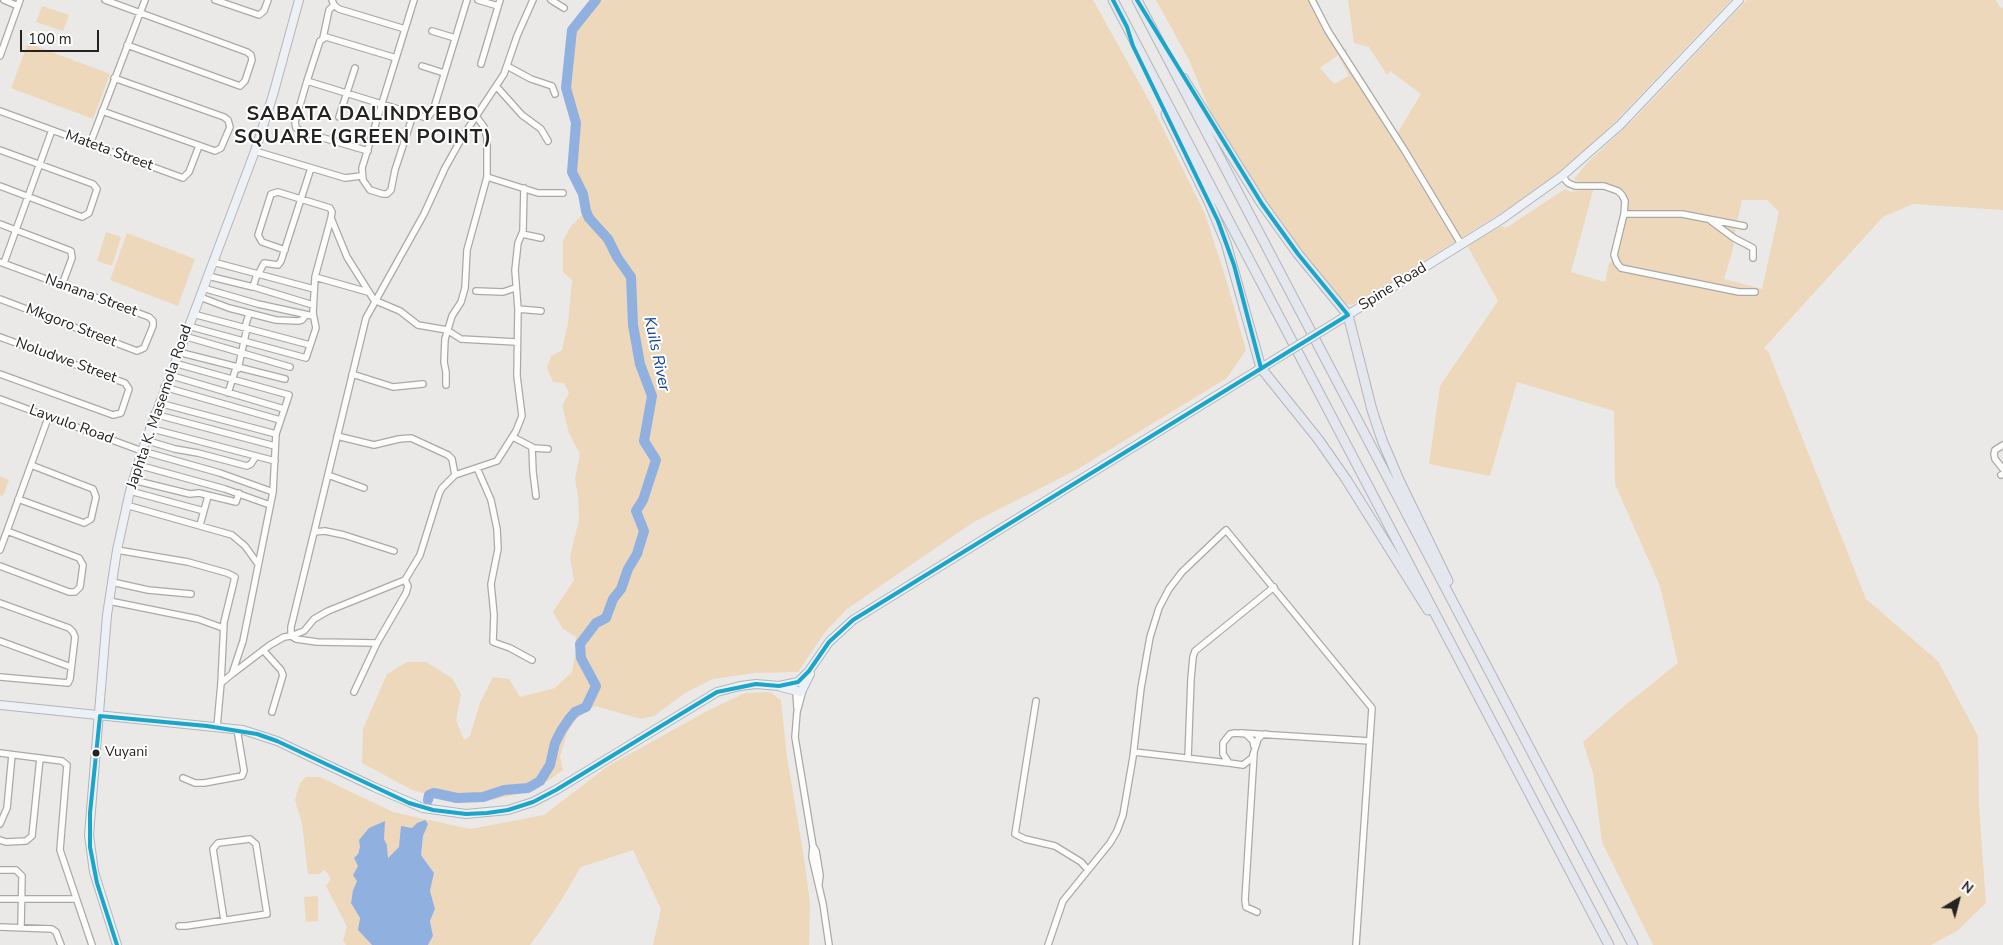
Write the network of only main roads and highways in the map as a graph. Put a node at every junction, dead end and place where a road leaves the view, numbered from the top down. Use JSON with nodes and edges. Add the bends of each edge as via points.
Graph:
{"nodes":[{"id":1,"x":299,"y":0,"type":"edge"},
{"id":2,"x":1113,"y":0,"type":"edge"},
{"id":3,"x":1137,"y":0,"type":"edge"},
{"id":4,"x":1740,"y":0,"type":"edge"},
{"id":5,"x":1145,"y":16,"type":"junction"},
{"id":6,"x":1127,"y":27,"type":"junction"},
{"id":7,"x":1348,"y":315,"type":"junction"},
{"id":8,"x":1260,"y":368,"type":"junction"},
{"id":9,"x":1450,"y":641,"type":"junction"},
{"id":10,"x":1476,"y":647,"type":"junction"},
{"id":11,"x":0,"y":706,"type":"edge"},
{"id":12,"x":100,"y":716,"type":"junction"},
{"id":13,"x":117,"y":945,"type":"edge"},
{"id":14,"x":1609,"y":945,"type":"edge"},
{"id":15,"x":1633,"y":945,"type":"edge"}],
"edges":[{"from":1,"to":12,"type":"main road","name":"Japhta K. Masemola Road","via":[[255,151],[154,414],[126,505],[109,601]]},
{"from":2,"to":6,"type":"highway"},
{"from":3,"to":5,"type":"highway"},
{"from":4,"to":7,"type":"main road","name":"Spine Road","via":[[1620,125],[1562,176],[1522,206]]},
{"from":5,"to":7,"type":"highway","via":[[1262,204]]},
{"from":5,"to":10,"type":"highway"},
{"from":6,"to":8,"type":"highway","via":[[1226,243]]},
{"from":6,"to":9,"type":"highway"},
{"from":7,"to":8,"type":"main road","name":"Spine Road","bridge":true},
{"from":7,"to":10,"type":"highway","via":[[1384,447],[1469,624]]},
{"from":8,"to":9,"type":"highway","via":[[1306,423],[1346,479]]},
{"from":8,"to":12,"type":"main road","name":"Spine Road","via":[[853,620],[829,642],[798,688],[748,685],[717,692],[541,798],[508,810],[481,814],[445,812],[409,803],[277,741],[237,729]]},
{"from":9,"to":14,"type":"highway"},
{"from":10,"to":15,"type":"highway"},
{"from":11,"to":12,"type":"main road"},
{"from":12,"to":13,"type":"main road","name":"Japhta K. Masemola Road","via":[[90,813],[90,847],[97,883]]}]}
